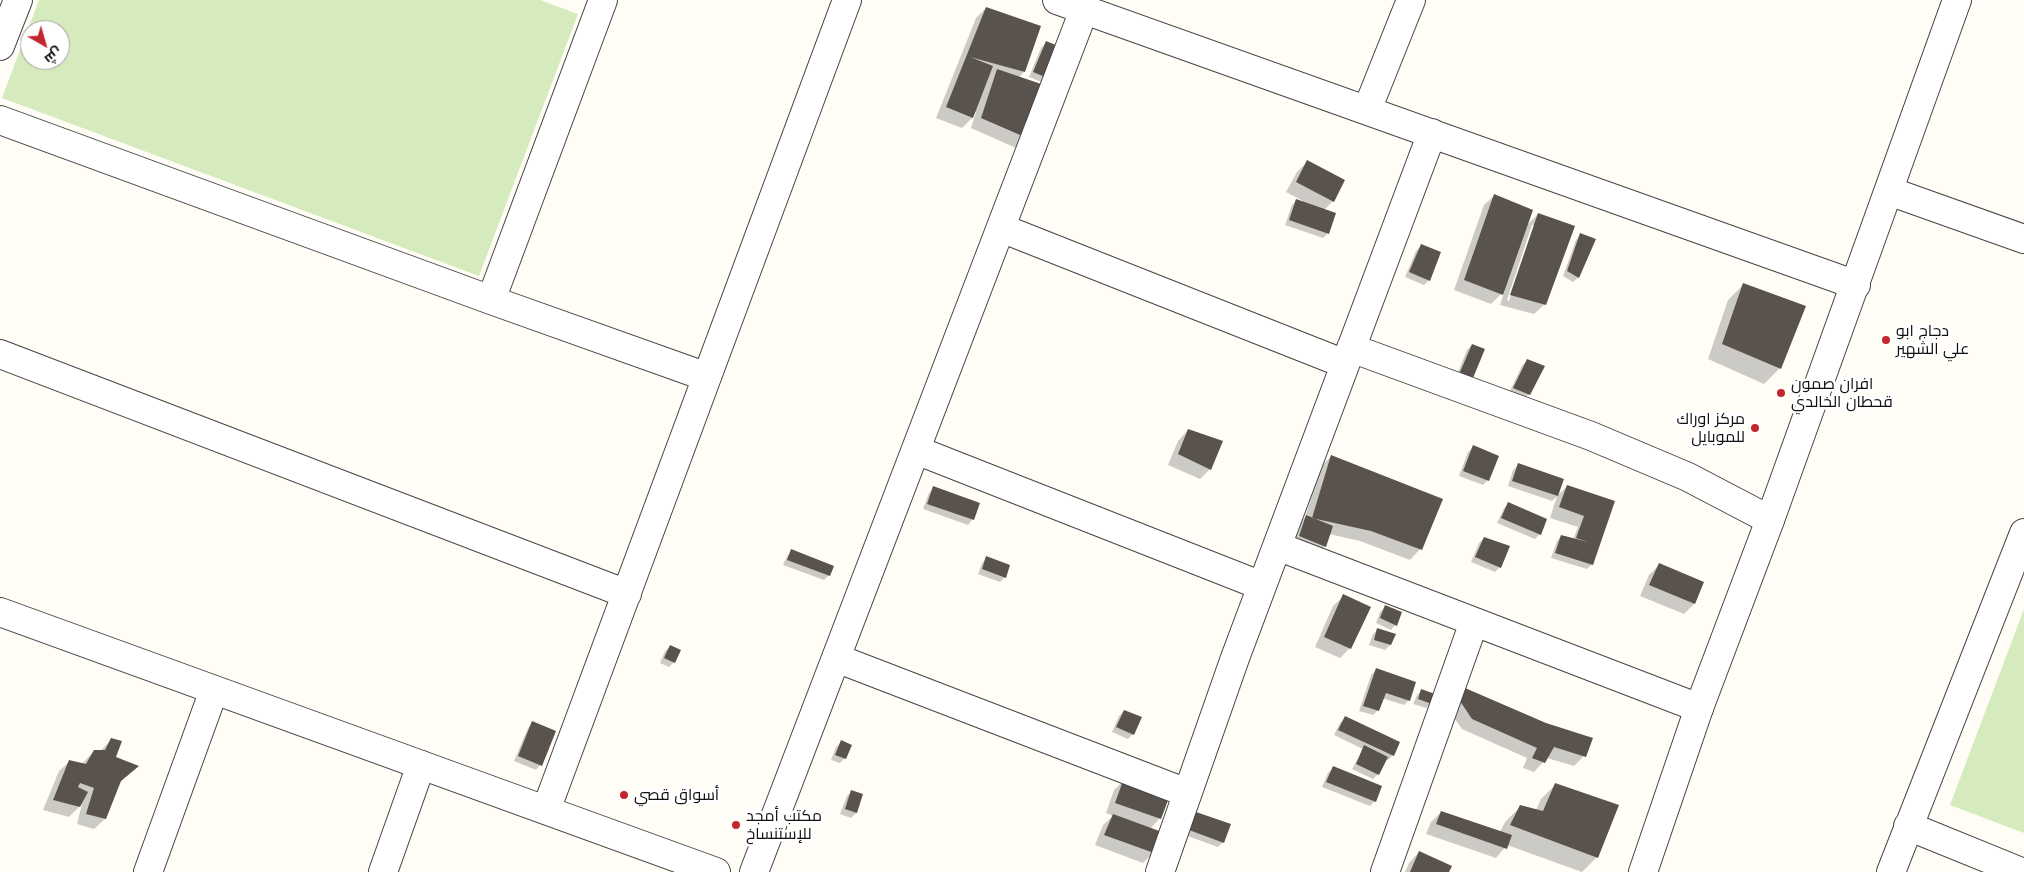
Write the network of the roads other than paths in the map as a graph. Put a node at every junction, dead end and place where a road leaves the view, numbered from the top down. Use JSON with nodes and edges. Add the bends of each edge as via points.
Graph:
{"nodes":[{"id":1,"x":18,"y":0,"type":"edge"},
{"id":2,"x":603,"y":0,"type":"edge"},
{"id":3,"x":847,"y":0,"type":"edge"},
{"id":4,"x":1058,"y":0,"type":"edge"},
{"id":5,"x":1411,"y":0,"type":"edge"},
{"id":6,"x":1958,"y":0,"type":"edge"},
{"id":7,"x":1084,"y":10,"type":"junction"},
{"id":8,"x":0,"y":46,"type":"edge"},
{"id":9,"x":1367,"y":110,"type":"junction"},
{"id":10,"x":0,"y":120,"type":"edge"},
{"id":11,"x":1432,"y":133,"type":"junction"},
{"id":12,"x":1889,"y":191,"type":"junction"},
{"id":13,"x":1001,"y":228,"type":"junction"},
{"id":14,"x":2024,"y":239,"type":"edge"},
{"id":15,"x":1856,"y":285,"type":"junction"},
{"id":16,"x":491,"y":300,"type":"junction"},
{"id":17,"x":0,"y":354,"type":"edge"},
{"id":18,"x":1348,"y":356,"type":"junction"},
{"id":19,"x":707,"y":377,"type":"junction"},
{"id":20,"x":916,"y":450,"type":"junction"},
{"id":21,"x":1770,"y":520,"type":"junction"},
{"id":22,"x":2024,"y":533,"type":"edge"},
{"id":23,"x":1277,"y":546,"type":"junction"},
{"id":24,"x":1262,"y":586,"type":"junction"},
{"id":25,"x":627,"y":594,"type":"junction"},
{"id":26,"x":0,"y":612,"type":"edge"},
{"id":27,"x":1474,"y":622,"type":"junction"},
{"id":28,"x":836,"y":658,"type":"junction"},
{"id":29,"x":214,"y":690,"type":"junction"},
{"id":30,"x":1698,"y":708,"type":"junction"},
{"id":31,"x":421,"y":765,"type":"junction"},
{"id":32,"x":1187,"y":794,"type":"junction"},
{"id":33,"x":546,"y":810,"type":"junction"},
{"id":34,"x":1908,"y":826,"type":"junction"},
{"id":35,"x":148,"y":872,"type":"edge"},
{"id":36,"x":383,"y":872,"type":"edge"},
{"id":37,"x":716,"y":872,"type":"edge"},
{"id":38,"x":754,"y":872,"type":"edge"},
{"id":39,"x":1160,"y":872,"type":"edge"},
{"id":40,"x":1385,"y":872,"type":"edge"},
{"id":41,"x":1643,"y":872,"type":"edge"},
{"id":42,"x":1891,"y":872,"type":"edge"},
{"id":43,"x":2021,"y":872,"type":"edge"}],
"edges":[{"from":1,"to":8,"type":"street"},
{"from":2,"to":16,"type":"street"},
{"from":3,"to":19,"type":"street"},
{"from":4,"to":7,"type":"street"},
{"from":5,"to":9,"type":"street"},
{"from":6,"to":12,"type":"street"},
{"from":7,"to":9,"type":"street"},
{"from":7,"to":13,"type":"street"},
{"from":9,"to":11,"type":"street"},
{"from":10,"to":16,"type":"street"},
{"from":11,"to":15,"type":"street"},
{"from":11,"to":18,"type":"street"},
{"from":12,"to":14,"type":"street"},
{"from":12,"to":15,"type":"street"},
{"from":13,"to":18,"type":"street"},
{"from":13,"to":20,"type":"street"},
{"from":15,"to":21,"type":"street"},
{"from":16,"to":19,"type":"street"},
{"from":17,"to":25,"type":"street"},
{"from":18,"to":21,"type":"street","via":[[1591,436],[1688,477]]},
{"from":18,"to":23,"type":"street"},
{"from":19,"to":25,"type":"street"},
{"from":20,"to":24,"type":"street"},
{"from":20,"to":28,"type":"street"},
{"from":21,"to":30,"type":"street"},
{"from":22,"to":34,"type":"street"},
{"from":23,"to":24,"type":"street"},
{"from":23,"to":27,"type":"street"},
{"from":24,"to":32,"type":"street"},
{"from":25,"to":33,"type":"street"},
{"from":26,"to":29,"type":"street"},
{"from":27,"to":30,"type":"street"},
{"from":27,"to":40,"type":"street"},
{"from":28,"to":32,"type":"street"},
{"from":28,"to":38,"type":"street"},
{"from":29,"to":31,"type":"street"},
{"from":29,"to":35,"type":"street"},
{"from":30,"to":41,"type":"street"},
{"from":31,"to":33,"type":"street"},
{"from":31,"to":36,"type":"street"},
{"from":32,"to":39,"type":"street"},
{"from":33,"to":37,"type":"street"},
{"from":34,"to":42,"type":"street"},
{"from":34,"to":43,"type":"street"}]}
